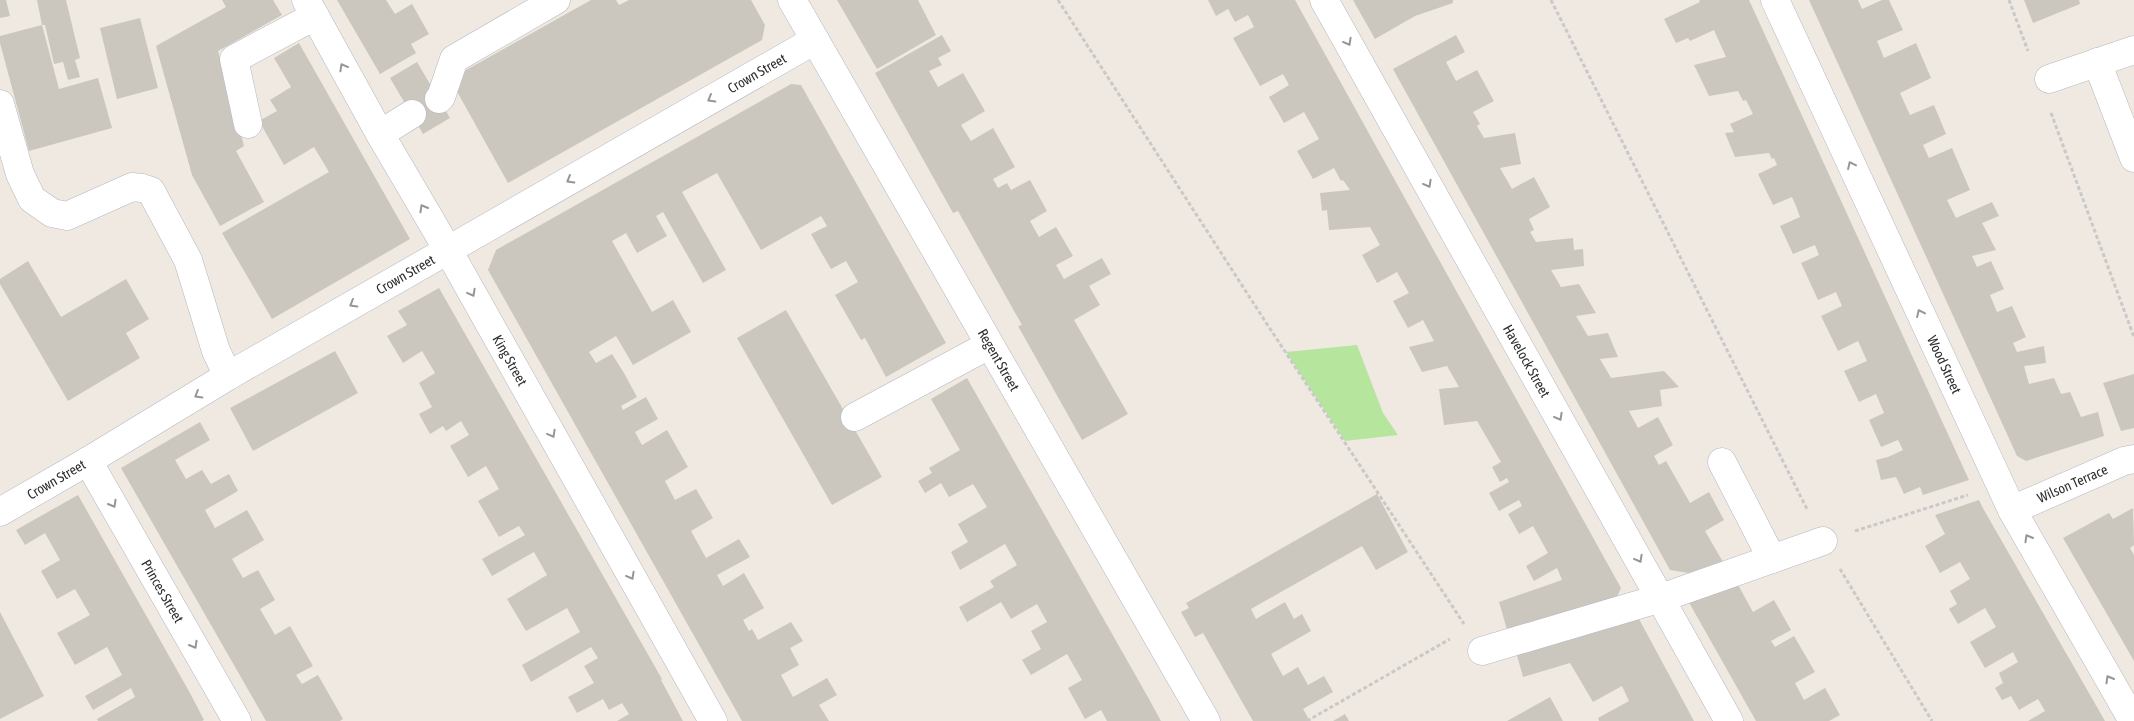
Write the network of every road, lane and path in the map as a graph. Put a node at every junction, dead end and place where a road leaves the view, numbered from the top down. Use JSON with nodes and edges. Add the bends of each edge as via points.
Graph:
{"nodes":[{"id":1,"x":556,"y":0,"type":"edge"},
{"id":2,"x":792,"y":0,"type":"edge"},
{"id":3,"x":1058,"y":0,"type":"edge"},
{"id":4,"x":1324,"y":0,"type":"edge"},
{"id":5,"x":1551,"y":0,"type":"edge"},
{"id":6,"x":1775,"y":0,"type":"edge"},
{"id":7,"x":2009,"y":0,"type":"edge"},
{"id":8,"x":311,"y":8,"type":"edge"},
{"id":9,"x":814,"y":40,"type":"junction"},
{"id":10,"x":2134,"y":50,"type":"edge"},
{"id":11,"x":2030,"y":56,"type":"dead end"},
{"id":12,"x":2097,"y":62,"type":"junction"},
{"id":13,"x":2049,"y":79,"type":"dead end"},
{"id":14,"x":439,"y":99,"type":"dead end"},
{"id":15,"x":0,"y":104,"type":"edge"},
{"id":16,"x":2051,"y":112,"type":"dead end"},
{"id":17,"x":412,"y":114,"type":"dead end"},
{"id":18,"x":248,"y":124,"type":"dead end"},
{"id":19,"x":380,"y":134,"type":"junction"},
{"id":20,"x":2134,"y":158,"type":"edge"},
{"id":21,"x":448,"y":250,"type":"junction"},
{"id":22,"x":2134,"y":337,"type":"edge"},
{"id":23,"x":990,"y":345,"type":"junction"},
{"id":24,"x":228,"y":376,"type":"junction"},
{"id":25,"x":856,"y":417,"type":"dead end"},
{"id":26,"x":2134,"y":459,"type":"edge"},
{"id":27,"x":88,"y":461,"type":"junction"},
{"id":28,"x":1722,"y":462,"type":"dead end"},
{"id":29,"x":2000,"y":484,"type":"junction"},
{"id":30,"x":2,"y":505,"type":"edge"},
{"id":31,"x":2012,"y":510,"type":"junction"},
{"id":32,"x":1823,"y":541,"type":"junction"},
{"id":33,"x":1772,"y":559,"type":"junction"},
{"id":34,"x":1661,"y":598,"type":"junction"},
{"id":35,"x":1451,"y":638,"type":"dead end"},
{"id":36,"x":1475,"y":640,"type":"joint"},
{"id":37,"x":237,"y":721,"type":"edge"},
{"id":38,"x":713,"y":721,"type":"edge"},
{"id":39,"x":1206,"y":721,"type":"edge"},
{"id":40,"x":1307,"y":721,"type":"edge"},
{"id":41,"x":1729,"y":721,"type":"edge"},
{"id":42,"x":1932,"y":721,"type":"edge"},
{"id":43,"x":2133,"y":721,"type":"edge"}],
"edges":[{"from":1,"to":14,"type":"street","via":[[454,59]]},
{"from":2,"to":9,"type":"street","name":"Regent Street"},
{"from":3,"to":36,"type":"path"},
{"from":4,"to":34,"type":"street","name":"Havelock Street","one_way":true},
{"from":5,"to":32,"type":"path"},
{"from":29,"to":6,"type":"street","name":"Wood Street","one_way":true},
{"from":7,"to":11,"type":"path"},
{"from":8,"to":18,"type":"street","via":[[234,59]]},
{"from":19,"to":8,"type":"street","name":"King Street","one_way":true},
{"from":9,"to":21,"type":"street","name":"Crown Street","one_way":true},
{"from":9,"to":23,"type":"street","name":"Regent Street"},
{"from":10,"to":12,"type":"street"},
{"from":12,"to":13,"type":"street"},
{"from":12,"to":20,"type":"street"},
{"from":15,"to":24,"type":"street","via":[[20,174],[32,199],[52,214],[67,216],[132,187],[151,191],[188,260],[216,351]]},
{"from":16,"to":22,"type":"path"},
{"from":17,"to":19,"type":"street"},
{"from":21,"to":19,"type":"street","name":"King Street","one_way":true},
{"from":21,"to":24,"type":"street","name":"Crown Street","one_way":true},
{"from":21,"to":38,"type":"street","name":"King Street","one_way":true},
{"from":23,"to":25,"type":"street"},
{"from":23,"to":39,"type":"street","name":"Regent Street"},
{"from":24,"to":27,"type":"street","name":"Crown Street","one_way":true},
{"from":26,"to":31,"type":"street","name":"Wilson Terrace"},
{"from":27,"to":30,"type":"street","name":"Crown Street"},
{"from":27,"to":37,"type":"street","name":"Princes Street","one_way":true},
{"from":28,"to":33,"type":"street"},
{"from":29,"to":31,"type":"street","name":"Wood Street"},
{"from":29,"to":32,"type":"path"},
{"from":43,"to":31,"type":"street","name":"Wood Street","one_way":true},
{"from":32,"to":33,"type":"street"},
{"from":32,"to":42,"type":"path"},
{"from":33,"to":34,"type":"street"},
{"from":34,"to":36,"type":"street"},
{"from":34,"to":41,"type":"street","name":"Havelock Street"},
{"from":35,"to":40,"type":"path"}]}
